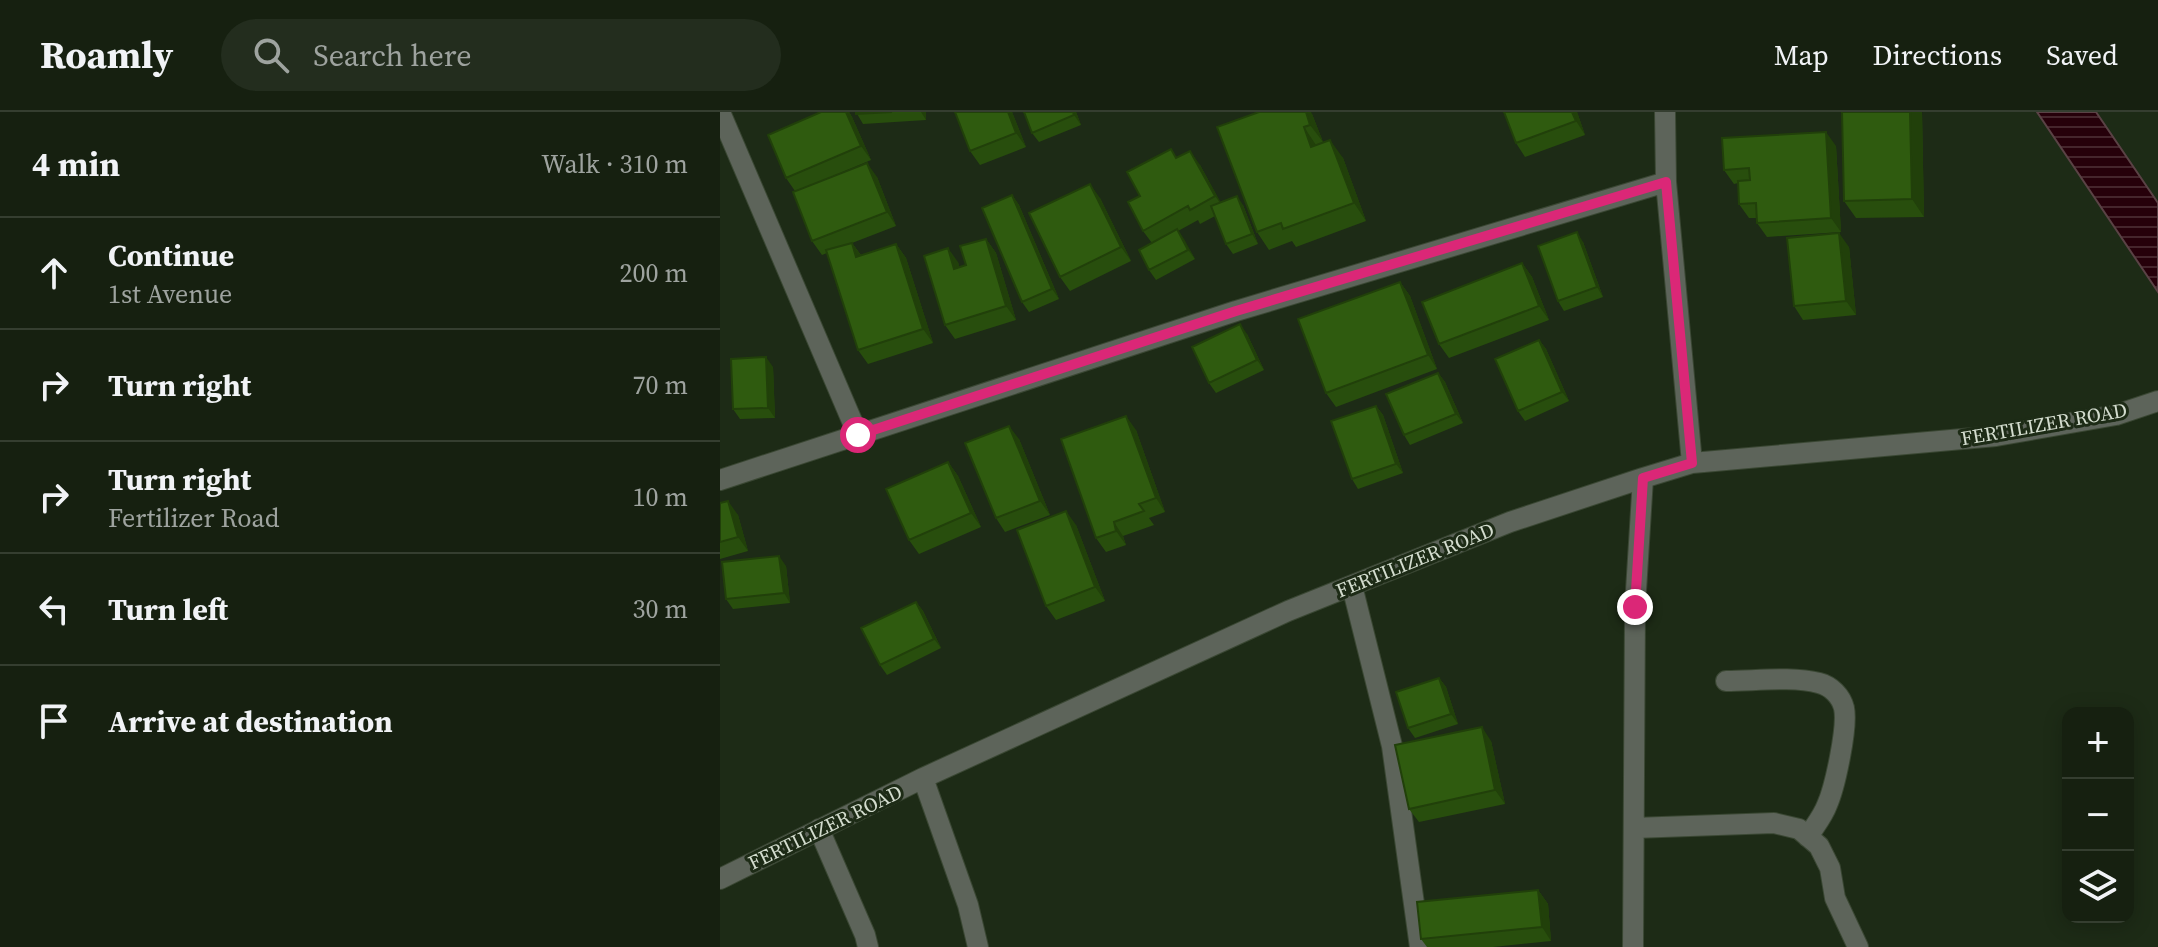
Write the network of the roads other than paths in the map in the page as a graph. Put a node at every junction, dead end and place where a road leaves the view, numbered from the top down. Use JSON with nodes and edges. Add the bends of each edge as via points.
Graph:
{"nodes":[{"id":1,"x":720,"y":112,"type":"edge"},
{"id":2,"x":1665,"y":112,"type":"edge"},
{"id":3,"x":1666,"y":182,"type":"junction"},
{"id":4,"x":2158,"y":401,"type":"edge"},
{"id":5,"x":858,"y":435,"type":"junction"},
{"id":6,"x":1692,"y":463,"type":"junction"},
{"id":7,"x":1643,"y":478,"type":"junction"},
{"id":8,"x":720,"y":480,"type":"edge"},
{"id":9,"x":1352,"y":586,"type":"junction"},
{"id":10,"x":1726,"y":681,"type":"dead end"},
{"id":11,"x":923,"y":778,"type":"junction"},
{"id":12,"x":1634,"y":828,"type":"junction"},
{"id":13,"x":819,"y":829,"type":"junction"},
{"id":14,"x":1808,"y":837,"type":"junction"},
{"id":15,"x":720,"y":879,"type":"edge"},
{"id":16,"x":868,"y":947,"type":"edge"},
{"id":17,"x":978,"y":947,"type":"edge"},
{"id":18,"x":1420,"y":947,"type":"edge"},
{"id":19,"x":1633,"y":947,"type":"edge"},
{"id":20,"x":1858,"y":947,"type":"edge"}],
"edges":[{"from":1,"to":5,"type":"street"},
{"from":2,"to":3,"type":"street"},
{"from":3,"to":5,"type":"street","via":[[1236,311]]},
{"from":3,"to":6,"type":"street"},
{"from":4,"to":6,"type":"street","name":"FERTILIZER ROAD","via":[[2116,415],[1996,436]]},
{"from":5,"to":8,"type":"street"},
{"from":6,"to":7,"type":"street","name":"FERTILIZER ROAD"},
{"from":7,"to":9,"type":"street","name":"FERTILIZER ROAD","via":[[1510,522]]},
{"from":7,"to":12,"type":"street","via":[[1635,607]]},
{"from":9,"to":11,"type":"street","name":"FERTILIZER ROAD"},
{"from":9,"to":18,"type":"street","via":[[1392,746]]},
{"from":10,"to":14,"type":"street","via":[[1796,680],[1821,683],[1838,694],[1844,728],[1834,782],[1828,805]]},
{"from":11,"to":13,"type":"street","name":"FERTILIZER ROAD"},
{"from":11,"to":17,"type":"street"},
{"from":12,"to":14,"type":"street","via":[[1774,823]]},
{"from":12,"to":19,"type":"street"},
{"from":13,"to":15,"type":"street","name":"FERTILIZER ROAD"},
{"from":13,"to":16,"type":"street"},
{"from":14,"to":20,"type":"street","via":[[1830,868],[1835,898]]}]}
